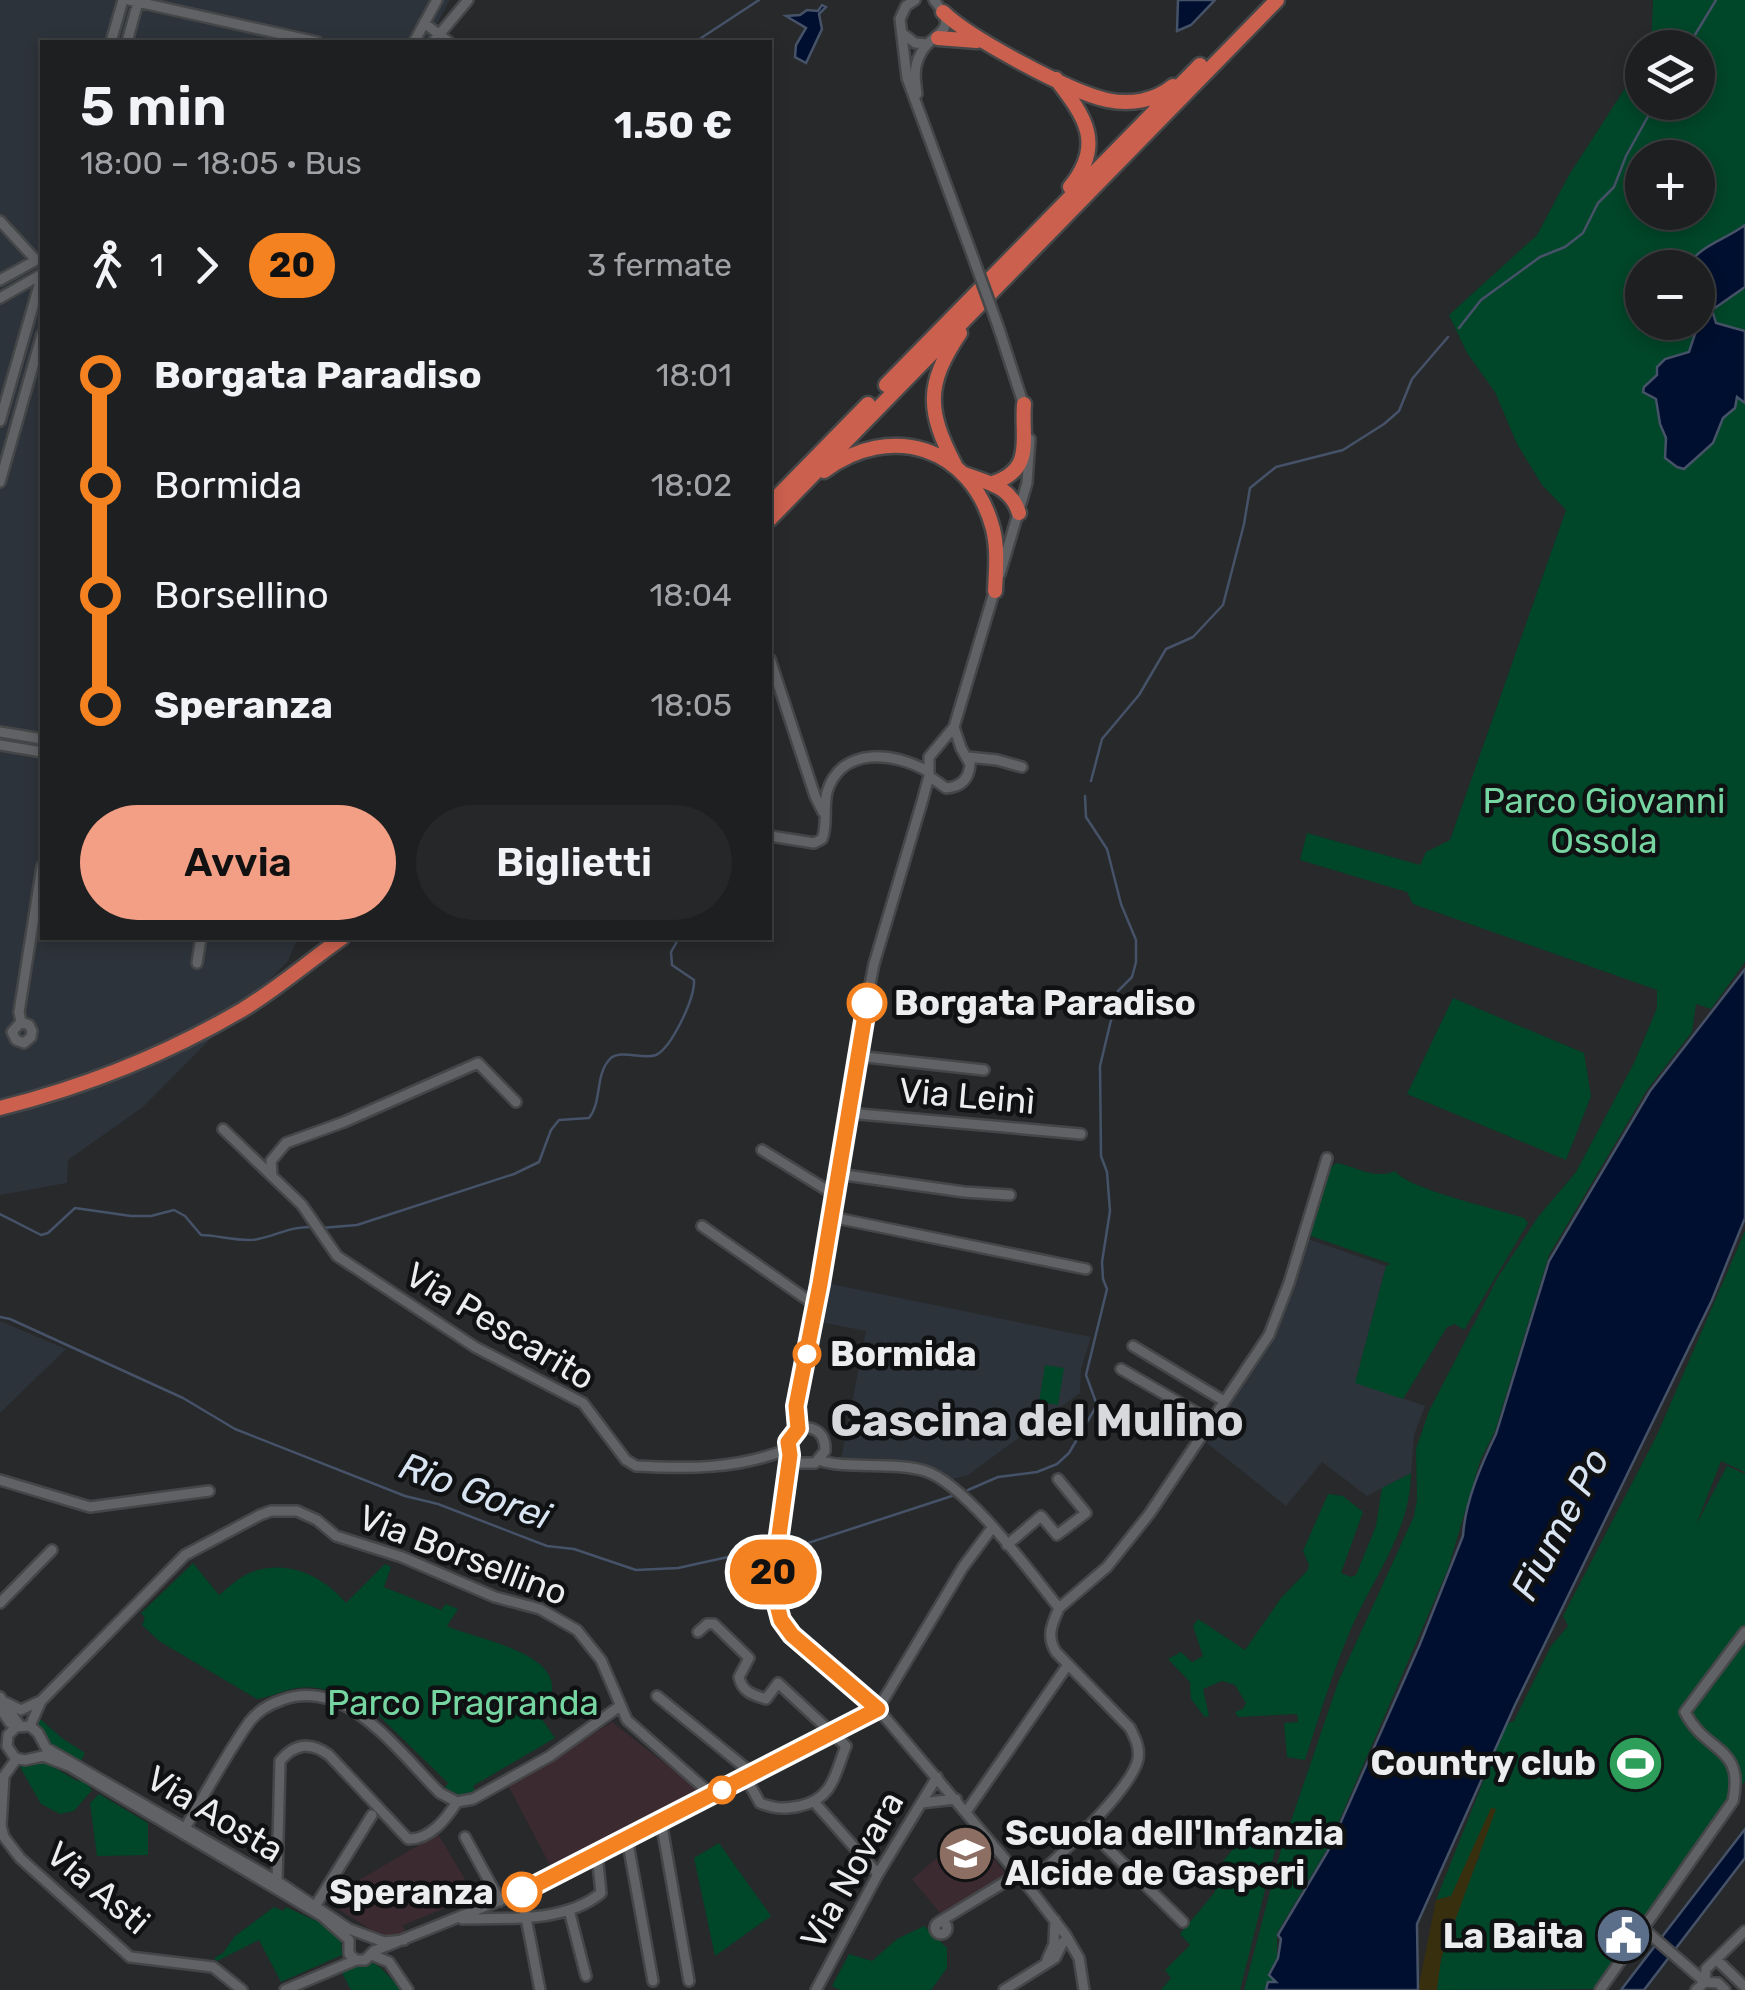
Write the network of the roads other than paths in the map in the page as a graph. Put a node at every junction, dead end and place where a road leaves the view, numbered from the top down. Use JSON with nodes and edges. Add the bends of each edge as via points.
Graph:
{"nodes":[{"id":1,"x":437,"y":0,"type":"edge"},
{"id":2,"x":468,"y":0,"type":"edge"},
{"id":3,"x":1264,"y":0,"type":"edge"},
{"id":4,"x":1278,"y":0,"type":"edge"},
{"id":5,"x":130,"y":1,"type":"edge"},
{"id":6,"x":913,"y":1,"type":"edge"},
{"id":7,"x":935,"y":4,"type":"edge"},
{"id":8,"x":424,"y":23,"type":"junction"},
{"id":9,"x":902,"y":33,"type":"junction"},
{"id":10,"x":436,"y":39,"type":"edge"},
{"id":11,"x":111,"y":40,"type":"edge"},
{"id":12,"x":127,"y":40,"type":"edge"},
{"id":13,"x":308,"y":40,"type":"edge"},
{"id":14,"x":415,"y":40,"type":"edge"},
{"id":15,"x":932,"y":41,"type":"junction"},
{"id":16,"x":986,"y":43,"type":"junction"},
{"id":17,"x":1205,"y":60,"type":"junction"},
{"id":18,"x":1056,"y":79,"type":"junction"},
{"id":19,"x":918,"y":106,"type":"junction"},
{"id":20,"x":0,"y":221,"type":"edge"},
{"id":21,"x":1031,"y":237,"type":"junction"},
{"id":22,"x":38,"y":258,"type":"edge"},
{"id":23,"x":40,"y":276,"type":"edge"},
{"id":24,"x":0,"y":280,"type":"edge"},
{"id":25,"x":40,"y":282,"type":"edge"},
{"id":26,"x":0,"y":298,"type":"edge"},
{"id":27,"x":975,"y":310,"type":"junction"},
{"id":28,"x":24,"y":340,"type":"junction"},
{"id":29,"x":40,"y":342,"type":"edge"},
{"id":30,"x":40,"y":345,"type":"edge"},
{"id":31,"x":1024,"y":404,"type":"junction"},
{"id":32,"x":0,"y":421,"type":"edge"},
{"id":33,"x":959,"y":470,"type":"junction"},
{"id":34,"x":0,"y":482,"type":"edge"},
{"id":35,"x":992,"y":483,"type":"junction"},
{"id":36,"x":796,"y":493,"type":"junction"},
{"id":37,"x":772,"y":502,"type":"edge"},
{"id":38,"x":1019,"y":513,"type":"junction"},
{"id":39,"x":772,"y":516,"type":"edge"},
{"id":40,"x":994,"y":590,"type":"junction"},
{"id":41,"x":772,"y":665,"type":"edge"},
{"id":42,"x":954,"y":727,"type":"junction"},
{"id":43,"x":0,"y":732,"type":"edge"},
{"id":44,"x":40,"y":739,"type":"edge"},
{"id":45,"x":0,"y":745,"type":"edge"},
{"id":46,"x":937,"y":748,"type":"junction"},
{"id":47,"x":40,"y":752,"type":"edge"},
{"id":48,"x":964,"y":753,"type":"junction"},
{"id":49,"x":906,"y":759,"type":"junction"},
{"id":50,"x":997,"y":760,"type":"junction"},
{"id":51,"x":1022,"y":767,"type":"dead end"},
{"id":52,"x":970,"y":771,"type":"junction"},
{"id":53,"x":928,"y":774,"type":"junction"},
{"id":54,"x":939,"y":786,"type":"junction"},
{"id":55,"x":813,"y":791,"type":"junction"},
{"id":56,"x":828,"y":791,"type":"junction"},
{"id":57,"x":922,"y":802,"type":"junction"},
{"id":58,"x":823,"y":812,"type":"junction"},
{"id":59,"x":772,"y":836,"type":"edge"},
{"id":60,"x":40,"y":879,"type":"edge"},
{"id":61,"x":202,"y":940,"type":"edge"},
{"id":62,"x":325,"y":940,"type":"edge"},
{"id":63,"x":339,"y":940,"type":"edge"},
{"id":64,"x":197,"y":963,"type":"dead end"},
{"id":65,"x":22,"y":1022,"type":"dead end"},
{"id":66,"x":857,"y":1056,"type":"junction"},
{"id":67,"x":984,"y":1070,"type":"dead end"},
{"id":68,"x":0,"y":1099,"type":"edge"},
{"id":69,"x":516,"y":1102,"type":"dead end"},
{"id":70,"x":0,"y":1108,"type":"edge"},
{"id":71,"x":848,"y":1113,"type":"junction"},
{"id":72,"x":223,"y":1128,"type":"dead end"},
{"id":73,"x":1081,"y":1134,"type":"dead end"},
{"id":74,"x":762,"y":1150,"type":"dead end"},
{"id":75,"x":1327,"y":1158,"type":"dead end"},
{"id":76,"x":838,"y":1174,"type":"junction"},
{"id":77,"x":272,"y":1176,"type":"junction"},
{"id":78,"x":834,"y":1195,"type":"junction"},
{"id":79,"x":1010,"y":1195,"type":"dead end"},
{"id":80,"x":831,"y":1217,"type":"junction"},
{"id":81,"x":702,"y":1226,"type":"dead end"},
{"id":82,"x":1086,"y":1269,"type":"dead end"},
{"id":83,"x":815,"y":1305,"type":"junction"},
{"id":84,"x":1133,"y":1346,"type":"dead end"},
{"id":85,"x":1121,"y":1369,"type":"dead end"},
{"id":86,"x":1224,"y":1401,"type":"junction"},
{"id":87,"x":1211,"y":1422,"type":"junction"},
{"id":88,"x":798,"y":1431,"type":"junction"},
{"id":89,"x":792,"y":1455,"type":"junction"},
{"id":90,"x":822,"y":1455,"type":"junction"},
{"id":91,"x":760,"y":1460,"type":"junction"},
{"id":92,"x":1058,"y":1479,"type":"dead end"},
{"id":93,"x":0,"y":1480,"type":"edge"},
{"id":94,"x":209,"y":1490,"type":"dead end"},
{"id":95,"x":992,"y":1528,"type":"junction"},
{"id":96,"x":1006,"y":1544,"type":"junction"},
{"id":97,"x":52,"y":1550,"type":"dead end"},
{"id":98,"x":0,"y":1603,"type":"edge"},
{"id":99,"x":1058,"y":1608,"type":"junction"},
{"id":100,"x":698,"y":1632,"type":"dead end"},
{"id":101,"x":1745,"y":1632,"type":"edge"},
{"id":102,"x":1067,"y":1666,"type":"junction"},
{"id":103,"x":657,"y":1696,"type":"dead end"},
{"id":104,"x":41,"y":1701,"type":"junction"},
{"id":105,"x":2,"y":1703,"type":"edge"},
{"id":106,"x":620,"y":1706,"type":"junction"},
{"id":107,"x":878,"y":1709,"type":"junction"},
{"id":108,"x":21,"y":1727,"type":"junction"},
{"id":109,"x":835,"y":1732,"type":"junction"},
{"id":110,"x":42,"y":1743,"type":"junction"},
{"id":111,"x":4,"y":1748,"type":"edge"},
{"id":112,"x":35,"y":1756,"type":"junction"},
{"id":113,"x":16,"y":1758,"type":"junction"},
{"id":114,"x":750,"y":1776,"type":"junction"},
{"id":115,"x":937,"y":1777,"type":"junction"},
{"id":116,"x":1745,"y":1787,"type":"edge"},
{"id":117,"x":712,"y":1795,"type":"junction"},
{"id":118,"x":132,"y":1800,"type":"junction"},
{"id":119,"x":956,"y":1800,"type":"junction"},
{"id":120,"x":1733,"y":1801,"type":"junction"},
{"id":121,"x":457,"y":1802,"type":"junction"},
{"id":122,"x":921,"y":1802,"type":"junction"},
{"id":123,"x":815,"y":1803,"type":"junction"},
{"id":124,"x":966,"y":1812,"type":"junction"},
{"id":125,"x":372,"y":1814,"type":"dead end"},
{"id":126,"x":661,"y":1821,"type":"junction"},
{"id":127,"x":1086,"y":1826,"type":"junction"},
{"id":128,"x":185,"y":1828,"type":"junction"},
{"id":129,"x":464,"y":1837,"type":"dead end"},
{"id":130,"x":627,"y":1838,"type":"junction"},
{"id":131,"x":597,"y":1854,"type":"junction"},
{"id":132,"x":878,"y":1874,"type":"junction"},
{"id":133,"x":1018,"y":1874,"type":"junction"},
{"id":134,"x":278,"y":1882,"type":"junction"},
{"id":135,"x":1027,"y":1885,"type":"junction"},
{"id":136,"x":521,"y":1892,"type":"junction"},
{"id":137,"x":500,"y":1900,"type":"junction"},
{"id":138,"x":314,"y":1908,"type":"junction"},
{"id":139,"x":569,"y":1910,"type":"junction"},
{"id":140,"x":528,"y":1917,"type":"junction"},
{"id":141,"x":454,"y":1919,"type":"junction"},
{"id":142,"x":1055,"y":1920,"type":"junction"},
{"id":143,"x":939,"y":1922,"type":"dead end"},
{"id":144,"x":1183,"y":1922,"type":"dead end"},
{"id":145,"x":1645,"y":1930,"type":"junction"},
{"id":146,"x":1745,"y":1930,"type":"edge"},
{"id":147,"x":360,"y":1932,"type":"junction"},
{"id":148,"x":372,"y":1938,"type":"junction"},
{"id":149,"x":1068,"y":1939,"type":"junction"},
{"id":150,"x":349,"y":1940,"type":"junction"},
{"id":151,"x":404,"y":1940,"type":"junction"},
{"id":152,"x":373,"y":1953,"type":"junction"},
{"id":153,"x":351,"y":1960,"type":"junction"},
{"id":154,"x":1047,"y":1960,"type":"junction"},
{"id":155,"x":1717,"y":1960,"type":"junction"},
{"id":156,"x":586,"y":1976,"type":"dead end"},
{"id":157,"x":654,"y":1981,"type":"dead end"},
{"id":158,"x":689,"y":1981,"type":"dead end"},
{"id":159,"x":1704,"y":1982,"type":"junction"},
{"id":160,"x":1745,"y":1987,"type":"edge"},
{"id":161,"x":242,"y":1990,"type":"edge"},
{"id":162,"x":285,"y":1990,"type":"edge"},
{"id":163,"x":408,"y":1990,"type":"edge"},
{"id":164,"x":540,"y":1990,"type":"edge"},
{"id":165,"x":816,"y":1990,"type":"edge"},
{"id":166,"x":1004,"y":1990,"type":"edge"},
{"id":167,"x":1084,"y":1990,"type":"edge"},
{"id":168,"x":1600,"y":1990,"type":"edge"},
{"id":169,"x":1696,"y":1990,"type":"edge"},
{"id":170,"x":1726,"y":1990,"type":"edge"}],
"edges":[{"from":1,"to":8,"type":"street"},
{"from":2,"to":10,"type":"street"},
{"from":3,"to":17,"type":"highway"},
{"from":4,"to":27,"type":"highway"},
{"from":5,"to":11,"type":"street"},
{"from":5,"to":12,"type":"street"},
{"from":5,"to":13,"type":"street"},
{"from":6,"to":9,"type":"street","via":[[902,12]]},
{"from":7,"to":15,"type":"street","via":[[944,25]]},
{"from":7,"to":16,"type":"highway"},
{"from":8,"to":10,"type":"street"},
{"from":8,"to":14,"type":"street"},
{"from":9,"to":15,"type":"street","via":[[916,43]]},
{"from":9,"to":19,"type":"street"},
{"from":15,"to":16,"type":"highway"},
{"from":15,"to":19,"type":"street","via":[[914,71]]},
{"from":16,"to":18,"type":"highway"},
{"from":17,"to":18,"type":"highway","via":[[1166,92],[1137,102],[1106,100]]},
{"from":17,"to":21,"type":"highway"},
{"from":18,"to":21,"type":"highway","via":[[1084,116],[1090,148],[1080,175]]},
{"from":19,"to":31,"type":"street","bridge":true},
{"from":20,"to":22,"type":"street"},
{"from":21,"to":37,"type":"highway"},
{"from":22,"to":24,"type":"street"},
{"from":23,"to":26,"type":"street"},
{"from":25,"to":28,"type":"street"},
{"from":27,"to":33,"type":"highway","via":[[936,376],[932,396],[938,433]]},
{"from":27,"to":36,"type":"highway"},
{"from":28,"to":29,"type":"street"},
{"from":28,"to":32,"type":"street"},
{"from":30,"to":34,"type":"street"},
{"from":31,"to":35,"type":"highway","via":[[1022,460]]},
{"from":31,"to":38,"type":"street","via":[[1030,465]]},
{"from":33,"to":35,"type":"highway"},
{"from":33,"to":36,"type":"highway","via":[[916,447],[872,446]]},
{"from":33,"to":40,"type":"highway","via":[[993,530]]},
{"from":35,"to":38,"type":"highway"},
{"from":36,"to":39,"type":"highway"},
{"from":38,"to":40,"type":"street"},
{"from":40,"to":42,"type":"street"},
{"from":41,"to":55,"type":"street"},
{"from":42,"to":46,"type":"street"},
{"from":42,"to":48,"type":"street"},
{"from":43,"to":44,"type":"street"},
{"from":45,"to":47,"type":"street"},
{"from":46,"to":48,"type":"street"},
{"from":46,"to":49,"type":"street"},
{"from":46,"to":53,"type":"street"},
{"from":48,"to":50,"type":"street"},
{"from":48,"to":52,"type":"street"},
{"from":49,"to":53,"type":"street"},
{"from":49,"to":56,"type":"street","via":[[850,762]]},
{"from":50,"to":51,"type":"street"},
{"from":50,"to":52,"type":"street"},
{"from":52,"to":54,"type":"street","via":[[958,786]]},
{"from":53,"to":54,"type":"street"},
{"from":53,"to":57,"type":"street"},
{"from":54,"to":57,"type":"street"},
{"from":55,"to":56,"type":"street"},
{"from":55,"to":58,"type":"street"},
{"from":56,"to":58,"type":"street"},
{"from":57,"to":66,"type":"street","via":[[874,964]]},
{"from":58,"to":59,"type":"street","via":[[822,839]]},
{"from":60,"to":65,"type":"street"},
{"from":61,"to":64,"type":"street"},
{"from":62,"to":68,"type":"highway","via":[[242,1000],[184,1031],[115,1062]]},
{"from":63,"to":70,"type":"highway","via":[[191,1038],[119,1070]]},
{"from":66,"to":67,"type":"street"},
{"from":66,"to":71,"type":"street"},
{"from":69,"to":77,"type":"street","via":[[478,1063],[286,1143],[271,1161]]},
{"from":71,"to":73,"type":"street","name":"Via Leinì"},
{"from":71,"to":76,"type":"street"},
{"from":72,"to":77,"type":"street","name":"Via Pescarito"},
{"from":74,"to":78,"type":"street"},
{"from":75,"to":86,"type":"street","via":[[1269,1335]]},
{"from":76,"to":78,"type":"street"},
{"from":76,"to":79,"type":"street"},
{"from":77,"to":91,"type":"street","name":"Via Pescarito","via":[[337,1256],[475,1347],[584,1404],[636,1466]]},
{"from":78,"to":80,"type":"street"},
{"from":80,"to":82,"type":"street"},
{"from":80,"to":83,"type":"street"},
{"from":81,"to":83,"type":"street"},
{"from":83,"to":88,"type":"street"},
{"from":84,"to":86,"type":"street"},
{"from":85,"to":87,"type":"street"},
{"from":86,"to":87,"type":"street"},
{"from":87,"to":99,"type":"street","via":[[1107,1567]]},
{"from":88,"to":89,"type":"street"},
{"from":88,"to":90,"type":"street","via":[[821,1433]]},
{"from":88,"to":91,"type":"street"},
{"from":89,"to":90,"type":"street","name":"Via Pescarito","via":[[809,1464]]},
{"from":89,"to":91,"type":"street","name":"Via Pescarito"},
{"from":89,"to":107,"type":"street","via":[[773,1566],[781,1620]]},
{"from":90,"to":95,"type":"street","name":"Via Pescarito","via":[[833,1465],[925,1472],[959,1490]]},
{"from":92,"to":96,"type":"street","via":[[1086,1513],[1057,1535],[1041,1516]]},
{"from":93,"to":94,"type":"street","via":[[90,1506]]},
{"from":95,"to":96,"type":"street","name":"Via Pescarito"},
{"from":95,"to":107,"type":"street"},
{"from":96,"to":99,"type":"street","name":"Via Pescarito"},
{"from":97,"to":98,"type":"street"},
{"from":99,"to":102,"type":"street","via":[[1050,1643]]},
{"from":100,"to":109,"type":"street","via":[[714,1624],[749,1658],[739,1677],[750,1694],[766,1699],[778,1683]]},
{"from":101,"to":120,"type":"street","via":[[1686,1712],[1694,1730],[1733,1760]]},
{"from":102,"to":124,"type":"street"},
{"from":102,"to":127,"type":"street","via":[[1137,1743],[1126,1784]]},
{"from":103,"to":114,"type":"street"},
{"from":104,"to":105,"type":"street","via":[[22,1710]]},
{"from":104,"to":106,"type":"street","name":"Via Borsellino","via":[[184,1554],[271,1511],[297,1512],[336,1536],[540,1609],[578,1630],[601,1660]]},
{"from":104,"to":108,"type":"street"},
{"from":105,"to":108,"type":"street"},
{"from":106,"to":117,"type":"street","name":"Via Borsellino","via":[[627,1720]]},
{"from":106,"to":121,"type":"street","via":[[550,1756]]},
{"from":107,"to":109,"type":"street"},
{"from":107,"to":115,"type":"street"},
{"from":108,"to":110,"type":"street","via":[[38,1733]]},
{"from":108,"to":111,"type":"street"},
{"from":109,"to":114,"type":"street"},
{"from":109,"to":123,"type":"street","via":[[846,1746],[827,1794]]},
{"from":110,"to":112,"type":"street"},
{"from":110,"to":118,"type":"street","name":"Via Aosta"},
{"from":111,"to":113,"type":"street"},
{"from":112,"to":113,"type":"street"},
{"from":112,"to":118,"type":"street","name":"Via Aosta"},
{"from":113,"to":161,"type":"street","name":"Via Asti","via":[[4,1776],[1,1826],[20,1858],[130,1957],[213,1967]]},
{"from":114,"to":117,"type":"street"},
{"from":114,"to":123,"type":"street","via":[[760,1803],[778,1810]]},
{"from":115,"to":119,"type":"street"},
{"from":115,"to":122,"type":"street","name":"Via Novara"},
{"from":116,"to":120,"type":"street"},
{"from":117,"to":126,"type":"street"},
{"from":118,"to":128,"type":"street","name":"Via Aosta"},
{"from":118,"to":138,"type":"street","name":"Via Aosta"},
{"from":119,"to":122,"type":"street"},
{"from":119,"to":124,"type":"street"},
{"from":120,"to":145,"type":"street"},
{"from":121,"to":128,"type":"street","via":[[360,1714],[312,1694],[270,1704],[252,1719]]},
{"from":121,"to":134,"type":"street","via":[[444,1822],[408,1839],[329,1755],[306,1745],[292,1748],[280,1760]]},
{"from":122,"to":132,"type":"street","name":"Via Novara"},
{"from":123,"to":132,"type":"street"},
{"from":124,"to":133,"type":"street"},
{"from":125,"to":138,"type":"street"},
{"from":126,"to":130,"type":"street"},
{"from":126,"to":158,"type":"street"},
{"from":127,"to":135,"type":"street"},
{"from":127,"to":144,"type":"street"},
{"from":128,"to":134,"type":"street","name":"Via Aosta"},
{"from":129,"to":137,"type":"street"},
{"from":130,"to":131,"type":"street"},
{"from":130,"to":157,"type":"street"},
{"from":131,"to":136,"type":"street"},
{"from":131,"to":139,"type":"street","via":[[601,1893]]},
{"from":132,"to":165,"type":"street","name":"Via Novara"},
{"from":133,"to":135,"type":"street"},
{"from":133,"to":143,"type":"street"},
{"from":134,"to":138,"type":"street","name":"Via Aosta"},
{"from":135,"to":142,"type":"street"},
{"from":136,"to":137,"type":"street"},
{"from":136,"to":140,"type":"street"},
{"from":137,"to":141,"type":"street"},
{"from":138,"to":147,"type":"street","name":"Via Aosta"},
{"from":138,"to":150,"type":"street","name":"Via Aosta"},
{"from":139,"to":140,"type":"street"},
{"from":139,"to":156,"type":"street"},
{"from":140,"to":141,"type":"street"},
{"from":140,"to":164,"type":"street"},
{"from":141,"to":151,"type":"street"},
{"from":142,"to":149,"type":"street"},
{"from":142,"to":154,"type":"street"},
{"from":145,"to":159,"type":"street"},
{"from":145,"to":168,"type":"street"},
{"from":146,"to":155,"type":"street"},
{"from":147,"to":148,"type":"street"},
{"from":147,"to":150,"type":"street"},
{"from":148,"to":151,"type":"street"},
{"from":148,"to":152,"type":"street"},
{"from":149,"to":154,"type":"street"},
{"from":149,"to":167,"type":"street","via":[[1080,1958]]},
{"from":150,"to":153,"type":"street"},
{"from":151,"to":152,"type":"street"},
{"from":152,"to":153,"type":"street"},
{"from":152,"to":163,"type":"street","via":[[389,1962]]},
{"from":153,"to":162,"type":"street"},
{"from":154,"to":166,"type":"street"},
{"from":155,"to":159,"type":"street"},
{"from":155,"to":160,"type":"street"},
{"from":159,"to":169,"type":"street"},
{"from":159,"to":170,"type":"street"}]}
